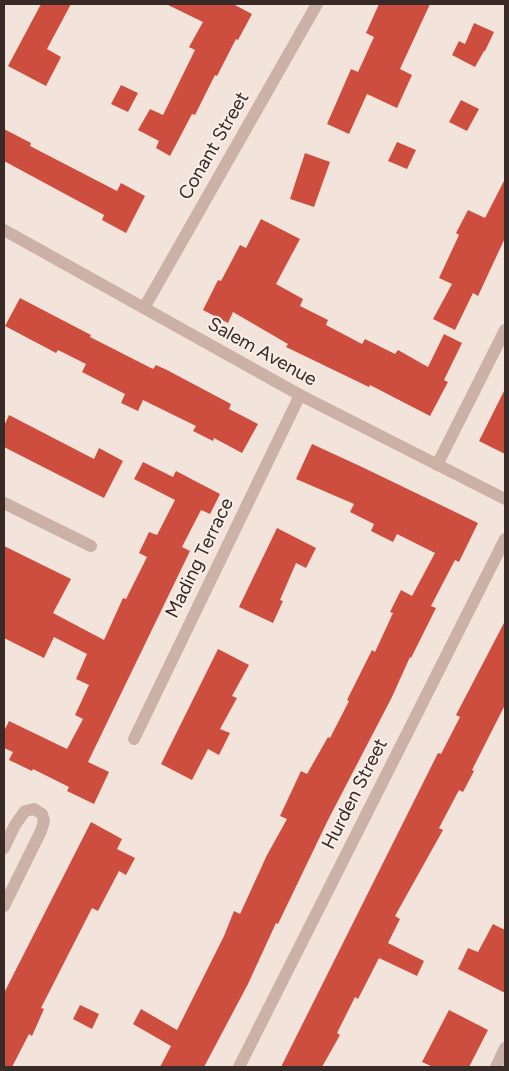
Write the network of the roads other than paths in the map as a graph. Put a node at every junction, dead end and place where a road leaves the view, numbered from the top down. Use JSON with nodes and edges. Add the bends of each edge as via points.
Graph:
{"nodes":[{"id":1,"x":317,"y":4,"type":"edge"},
{"id":2,"x":4,"y":230,"type":"edge"},
{"id":3,"x":144,"y":308,"type":"junction"},
{"id":4,"x":505,"y":330,"type":"edge"},
{"id":5,"x":300,"y":395,"type":"junction"},
{"id":6,"x":437,"y":465,"type":"junction"},
{"id":7,"x":505,"y":499,"type":"edge"},
{"id":8,"x":4,"y":503,"type":"edge"},
{"id":9,"x":505,"y":539,"type":"edge"},
{"id":10,"x":91,"y":546,"type":"dead end"},
{"id":11,"x":134,"y":739,"type":"dead end"},
{"id":12,"x":4,"y":848,"type":"edge"},
{"id":13,"x":4,"y":906,"type":"edge"},
{"id":14,"x":505,"y":1048,"type":"edge"},
{"id":15,"x":239,"y":1067,"type":"edge"},
{"id":16,"x":496,"y":1067,"type":"edge"}],
"edges":[{"from":1,"to":3,"type":"street","name":"Conant Street"},
{"from":2,"to":3,"type":"street","name":"Salem Avenue"},
{"from":3,"to":5,"type":"street","name":"Salem Avenue"},
{"from":4,"to":6,"type":"street"},
{"from":5,"to":6,"type":"street","name":"Salem Avenue"},
{"from":5,"to":11,"type":"street","name":"Mading Terrace"},
{"from":6,"to":7,"type":"street","name":"Salem Avenue"},
{"from":8,"to":10,"type":"street"},
{"from":9,"to":15,"type":"street","name":"Hurden Street"},
{"from":12,"to":13,"type":"street","via":[[25,811],[34,809],[42,814],[41,831]]},
{"from":14,"to":16,"type":"street"}]}
